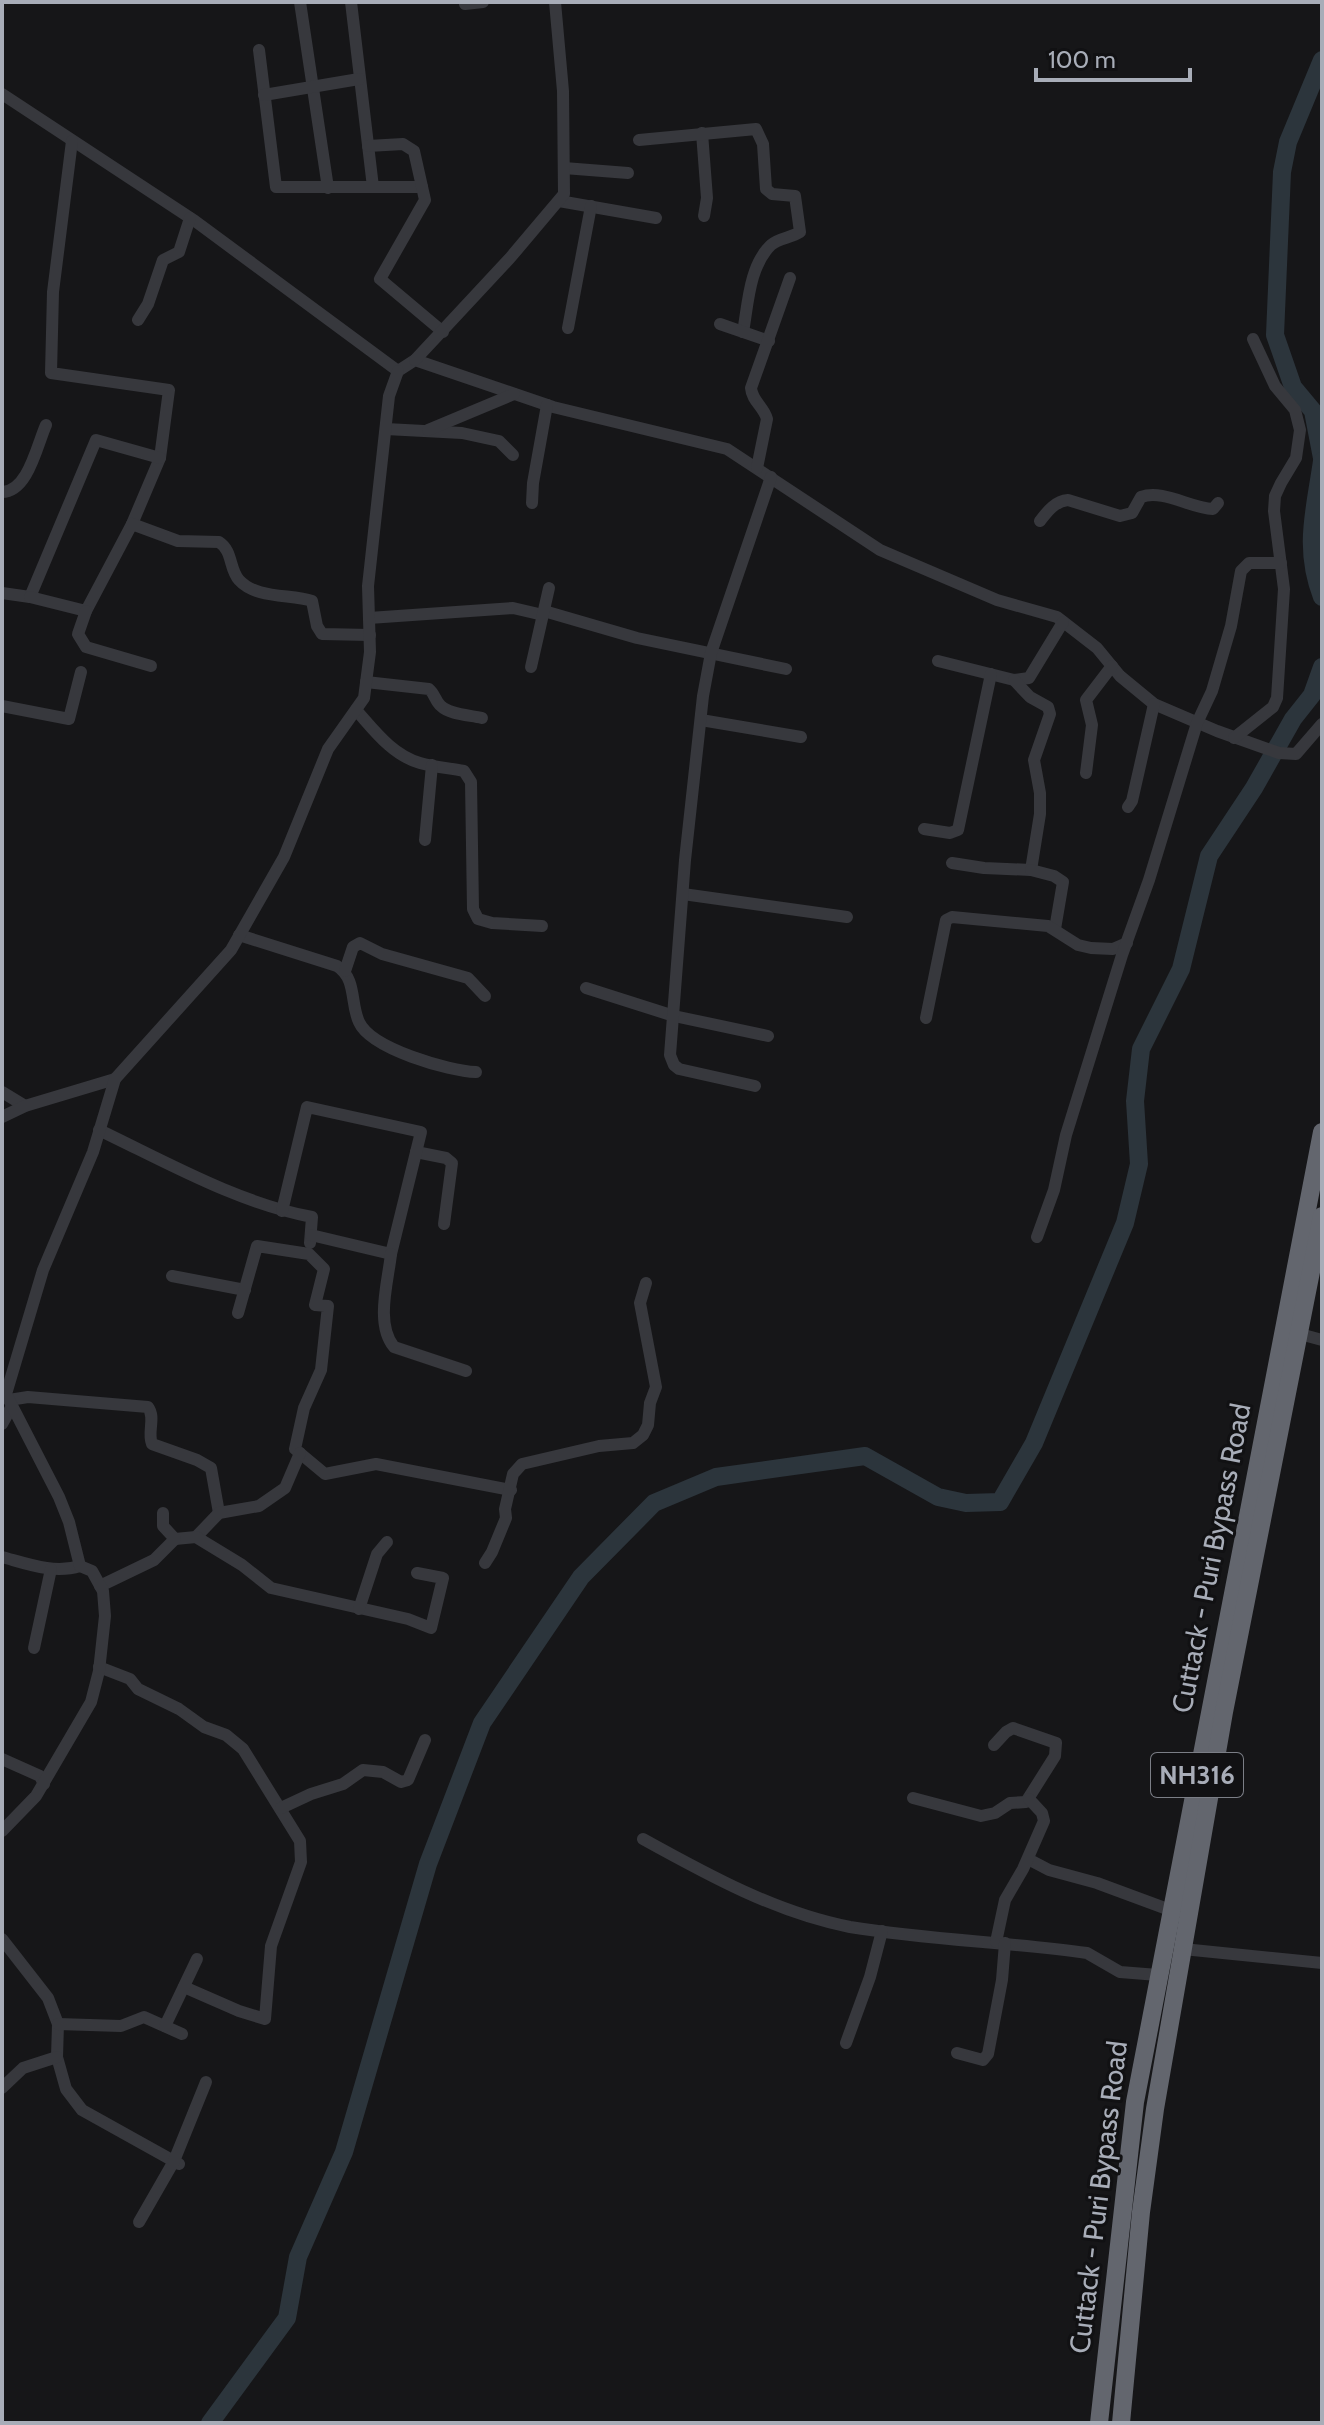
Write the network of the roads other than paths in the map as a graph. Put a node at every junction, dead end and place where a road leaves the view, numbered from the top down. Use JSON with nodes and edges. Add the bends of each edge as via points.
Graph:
{"nodes":[{"id":1,"x":300,"y":2,"type":"edge"},
{"id":2,"x":351,"y":2,"type":"edge"},
{"id":3,"x":483,"y":2,"type":"edge"},
{"id":4,"x":555,"y":2,"type":"edge"},
{"id":5,"x":465,"y":4,"type":"edge"},
{"id":6,"x":259,"y":50,"type":"dead end"},
{"id":7,"x":359,"y":79,"type":"junction"},
{"id":8,"x":313,"y":88,"type":"junction"},
{"id":9,"x":2,"y":94,"type":"edge"},
{"id":10,"x":264,"y":95,"type":"junction"},
{"id":11,"x":702,"y":133,"type":"junction"},
{"id":12,"x":639,"y":140,"type":"dead end"},
{"id":13,"x":72,"y":141,"type":"junction"},
{"id":14,"x":368,"y":146,"type":"junction"},
{"id":15,"x":564,"y":168,"type":"junction"},
{"id":16,"x":628,"y":173,"type":"dead end"},
{"id":17,"x":373,"y":187,"type":"junction"},
{"id":18,"x":422,"y":187,"type":"junction"},
{"id":19,"x":328,"y":188,"type":"junction"},
{"id":20,"x":559,"y":201,"type":"junction"},
{"id":21,"x":591,"y":206,"type":"junction"},
{"id":22,"x":704,"y":216,"type":"dead end"},
{"id":23,"x":190,"y":218,"type":"junction"},
{"id":24,"x":656,"y":218,"type":"dead end"},
{"id":25,"x":790,"y":278,"type":"dead end"},
{"id":26,"x":138,"y":320,"type":"dead end"},
{"id":27,"x":720,"y":324,"type":"dead end"},
{"id":28,"x":568,"y":328,"type":"dead end"},
{"id":29,"x":443,"y":332,"type":"junction"},
{"id":30,"x":743,"y":332,"type":"junction"},
{"id":31,"x":1253,"y":339,"type":"dead end"},
{"id":32,"x":769,"y":341,"type":"junction"},
{"id":33,"x":415,"y":360,"type":"junction"},
{"id":34,"x":398,"y":371,"type":"junction"},
{"id":35,"x":514,"y":394,"type":"junction"},
{"id":36,"x":547,"y":405,"type":"junction"},
{"id":37,"x":46,"y":425,"type":"dead end"},
{"id":38,"x":386,"y":429,"type":"junction"},
{"id":39,"x":425,"y":431,"type":"junction"},
{"id":40,"x":513,"y":455,"type":"dead end"},
{"id":41,"x":160,"y":458,"type":"junction"},
{"id":42,"x":757,"y":468,"type":"junction"},
{"id":43,"x":771,"y":477,"type":"junction"},
{"id":44,"x":2,"y":492,"type":"edge"},
{"id":45,"x":532,"y":503,"type":"dead end"},
{"id":46,"x":1218,"y":503,"type":"dead end"},
{"id":47,"x":1040,"y":521,"type":"dead end"},
{"id":48,"x":132,"y":524,"type":"junction"},
{"id":49,"x":1281,"y":563,"type":"junction"},
{"id":50,"x":549,"y":588,"type":"dead end"},
{"id":51,"x":2,"y":593,"type":"edge"},
{"id":52,"x":30,"y":597,"type":"junction"},
{"id":53,"x":86,"y":611,"type":"junction"},
{"id":54,"x":544,"y":613,"type":"junction"},
{"id":55,"x":369,"y":618,"type":"junction"},
{"id":56,"x":1063,"y":622,"type":"junction"},
{"id":57,"x":370,"y":635,"type":"junction"},
{"id":58,"x":711,"y":653,"type":"junction"},
{"id":59,"x":938,"y":661,"type":"dead end"},
{"id":60,"x":151,"y":666,"type":"dead end"},
{"id":61,"x":1112,"y":666,"type":"junction"},
{"id":62,"x":531,"y":667,"type":"dead end"},
{"id":63,"x":786,"y":669,"type":"dead end"},
{"id":64,"x":81,"y":672,"type":"dead end"},
{"id":65,"x":991,"y":674,"type":"junction"},
{"id":66,"x":1014,"y":680,"type":"junction"},
{"id":67,"x":366,"y":682,"type":"junction"},
{"id":68,"x":1154,"y":704,"type":"junction"},
{"id":69,"x":2,"y":706,"type":"edge"},
{"id":70,"x":356,"y":710,"type":"junction"},
{"id":71,"x":482,"y":718,"type":"dead end"},
{"id":72,"x":701,"y":720,"type":"junction"},
{"id":73,"x":1197,"y":723,"type":"junction"},
{"id":74,"x":1322,"y":724,"type":"edge"},
{"id":75,"x":801,"y":737,"type":"dead end"},
{"id":76,"x":1240,"y":739,"type":"junction"},
{"id":77,"x":432,"y":765,"type":"junction"},
{"id":78,"x":1086,"y":773,"type":"dead end"},
{"id":79,"x":1128,"y":807,"type":"dead end"},
{"id":80,"x":924,"y":829,"type":"dead end"},
{"id":81,"x":425,"y":840,"type":"dead end"},
{"id":82,"x":952,"y":863,"type":"dead end"},
{"id":83,"x":1031,"y":870,"type":"junction"},
{"id":84,"x":683,"y":894,"type":"junction"},
{"id":85,"x":847,"y":917,"type":"dead end"},
{"id":86,"x":542,"y":926,"type":"dead end"},
{"id":87,"x":1055,"y":929,"type":"junction"},
{"id":88,"x":239,"y":935,"type":"junction"},
{"id":89,"x":1127,"y":943,"type":"junction"},
{"id":90,"x":345,"y":971,"type":"junction"},
{"id":91,"x":586,"y":988,"type":"dead end"},
{"id":92,"x":485,"y":996,"type":"dead end"},
{"id":93,"x":674,"y":1016,"type":"junction"},
{"id":94,"x":926,"y":1018,"type":"dead end"},
{"id":95,"x":768,"y":1036,"type":"dead end"},
{"id":96,"x":476,"y":1072,"type":"dead end"},
{"id":97,"x":115,"y":1079,"type":"junction"},
{"id":98,"x":755,"y":1086,"type":"dead end"},
{"id":99,"x":2,"y":1092,"type":"edge"},
{"id":100,"x":25,"y":1106,"type":"junction"},
{"id":101,"x":2,"y":1117,"type":"edge"},
{"id":102,"x":99,"y":1130,"type":"junction"},
{"id":103,"x":1322,"y":1132,"type":"edge"},
{"id":104,"x":416,"y":1152,"type":"junction"},
{"id":105,"x":282,"y":1211,"type":"junction"},
{"id":106,"x":1322,"y":1216,"type":"edge"},
{"id":107,"x":444,"y":1224,"type":"dead end"},
{"id":108,"x":311,"y":1235,"type":"junction"},
{"id":109,"x":1037,"y":1237,"type":"dead end"},
{"id":110,"x":309,"y":1254,"type":"junction"},
{"id":111,"x":391,"y":1254,"type":"junction"},
{"id":112,"x":172,"y":1276,"type":"dead end"},
{"id":113,"x":1316,"y":1276,"type":"edge"},
{"id":114,"x":646,"y":1283,"type":"dead end"},
{"id":115,"x":245,"y":1290,"type":"junction"},
{"id":116,"x":238,"y":1313,"type":"dead end"},
{"id":117,"x":1300,"y":1334,"type":"junction"},
{"id":118,"x":1322,"y":1340,"type":"edge"},
{"id":119,"x":466,"y":1371,"type":"dead end"},
{"id":120,"x":7,"y":1398,"type":"edge"},
{"id":121,"x":2,"y":1424,"type":"edge"},
{"id":122,"x":300,"y":1453,"type":"junction"},
{"id":123,"x":511,"y":1490,"type":"junction"},
{"id":124,"x":163,"y":1513,"type":"dead end"},
{"id":125,"x":219,"y":1513,"type":"junction"},
{"id":126,"x":196,"y":1537,"type":"junction"},
{"id":127,"x":175,"y":1539,"type":"junction"},
{"id":128,"x":387,"y":1542,"type":"dead end"},
{"id":129,"x":2,"y":1557,"type":"edge"},
{"id":130,"x":485,"y":1563,"type":"dead end"},
{"id":131,"x":80,"y":1566,"type":"junction"},
{"id":132,"x":51,"y":1569,"type":"junction"},
{"id":133,"x":417,"y":1573,"type":"dead end"},
{"id":134,"x":100,"y":1586,"type":"junction"},
{"id":135,"x":359,"y":1609,"type":"junction"},
{"id":136,"x":34,"y":1648,"type":"dead end"},
{"id":137,"x":99,"y":1667,"type":"junction"},
{"id":138,"x":425,"y":1740,"type":"dead end"},
{"id":139,"x":994,"y":1745,"type":"dead end"},
{"id":140,"x":2,"y":1759,"type":"edge"},
{"id":141,"x":44,"y":1784,"type":"junction"},
{"id":142,"x":913,"y":1798,"type":"dead end"},
{"id":143,"x":1029,"y":1799,"type":"junction"},
{"id":144,"x":281,"y":1808,"type":"junction"},
{"id":145,"x":2,"y":1831,"type":"edge"},
{"id":146,"x":643,"y":1839,"type":"dead end"},
{"id":147,"x":1028,"y":1859,"type":"junction"},
{"id":148,"x":1170,"y":1910,"type":"junction"},
{"id":149,"x":882,"y":1931,"type":"junction"},
{"id":150,"x":2,"y":1939,"type":"edge"},
{"id":151,"x":1000,"y":1942,"type":"junction"},
{"id":152,"x":1183,"y":1949,"type":"junction"},
{"id":153,"x":197,"y":1959,"type":"dead end"},
{"id":154,"x":1322,"y":1963,"type":"edge"},
{"id":155,"x":1158,"y":1975,"type":"junction"},
{"id":156,"x":184,"y":1987,"type":"junction"},
{"id":157,"x":58,"y":2024,"type":"junction"},
{"id":158,"x":165,"y":2026,"type":"junction"},
{"id":159,"x":182,"y":2034,"type":"dead end"},
{"id":160,"x":846,"y":2043,"type":"dead end"},
{"id":161,"x":957,"y":2053,"type":"dead end"},
{"id":162,"x":57,"y":2057,"type":"junction"},
{"id":163,"x":206,"y":2082,"type":"dead end"},
{"id":164,"x":2,"y":2088,"type":"edge"},
{"id":165,"x":176,"y":2162,"type":"junction"},
{"id":166,"x":139,"y":2222,"type":"dead end"},
{"id":167,"x":1099,"y":2423,"type":"edge"},
{"id":168,"x":1121,"y":2423,"type":"edge"}],
"edges":[{"from":1,"to":8,"type":"street"},
{"from":2,"to":7,"type":"street"},
{"from":3,"to":5,"type":"street"},
{"from":4,"to":15,"type":"street"},
{"from":6,"to":10,"type":"street"},
{"from":7,"to":8,"type":"street"},
{"from":7,"to":14,"type":"street"},
{"from":8,"to":10,"type":"street"},
{"from":8,"to":19,"type":"street"},
{"from":9,"to":13,"type":"street"},
{"from":10,"to":19,"type":"street","via":[[276,187]]},
{"from":11,"to":12,"type":"street"},
{"from":11,"to":22,"type":"street"},
{"from":11,"to":30,"type":"street","via":[[756,129],[762,138],[766,189],[792,194],[797,203],[800,232],[775,242],[762,258]]},
{"from":13,"to":23,"type":"street"},
{"from":13,"to":41,"type":"street","via":[[53,292],[51,373],[169,390]]},
{"from":14,"to":17,"type":"street"},
{"from":14,"to":18,"type":"street","via":[[403,144],[414,151]]},
{"from":15,"to":16,"type":"street"},
{"from":15,"to":20,"type":"street"},
{"from":17,"to":18,"type":"street"},
{"from":17,"to":19,"type":"street"},
{"from":18,"to":29,"type":"street","via":[[425,200],[380,279]]},
{"from":20,"to":21,"type":"street"},
{"from":20,"to":29,"type":"street"},
{"from":21,"to":24,"type":"street"},
{"from":21,"to":28,"type":"street"},
{"from":23,"to":26,"type":"street","via":[[179,252],[163,260]]},
{"from":23,"to":34,"type":"street"},
{"from":25,"to":32,"type":"street"},
{"from":27,"to":30,"type":"street"},
{"from":29,"to":33,"type":"street"},
{"from":30,"to":32,"type":"street"},
{"from":31,"to":49,"type":"street","via":[[1275,386],[1299,417],[1296,458],[1275,496]]},
{"from":32,"to":42,"type":"street","via":[[751,388],[767,419]]},
{"from":33,"to":34,"type":"street"},
{"from":33,"to":35,"type":"street"},
{"from":34,"to":38,"type":"street"},
{"from":35,"to":36,"type":"street"},
{"from":35,"to":39,"type":"street"},
{"from":36,"to":42,"type":"street","via":[[727,449]]},
{"from":36,"to":45,"type":"street"},
{"from":37,"to":44,"type":"street","via":[[20,485]]},
{"from":38,"to":39,"type":"street"},
{"from":38,"to":55,"type":"street"},
{"from":39,"to":40,"type":"street","via":[[499,441]]},
{"from":41,"to":48,"type":"street"},
{"from":41,"to":52,"type":"street","via":[[96,440]]},
{"from":42,"to":43,"type":"street"},
{"from":43,"to":56,"type":"street","via":[[880,550]]},
{"from":43,"to":58,"type":"street"},
{"from":46,"to":47,"type":"street","via":[[1203,509],[1150,494],[1141,497],[1132,513],[1120,516],[1068,500]]},
{"from":48,"to":53,"type":"street"},
{"from":48,"to":57,"type":"street","via":[[178,541],[219,542],[243,584],[312,601],[322,634]]},
{"from":49,"to":73,"type":"street","via":[[1249,563],[1241,571],[1231,626]]},
{"from":49,"to":76,"type":"street","via":[[1277,698]]},
{"from":50,"to":54,"type":"street"},
{"from":51,"to":52,"type":"street"},
{"from":52,"to":53,"type":"street"},
{"from":53,"to":60,"type":"street","via":[[78,634],[86,647]]},
{"from":54,"to":55,"type":"street","via":[[513,608]]},
{"from":54,"to":58,"type":"street"},
{"from":54,"to":62,"type":"street"},
{"from":55,"to":57,"type":"street"},
{"from":56,"to":61,"type":"street"},
{"from":56,"to":66,"type":"street","via":[[1029,678]]},
{"from":57,"to":67,"type":"street"},
{"from":58,"to":63,"type":"street"},
{"from":58,"to":72,"type":"street"},
{"from":59,"to":65,"type":"street"},
{"from":61,"to":68,"type":"street"},
{"from":61,"to":78,"type":"street","via":[[1086,700],[1092,725]]},
{"from":64,"to":69,"type":"street","via":[[69,719]]},
{"from":65,"to":66,"type":"street"},
{"from":65,"to":80,"type":"street","via":[[958,830]]},
{"from":66,"to":83,"type":"street","via":[[1050,714],[1034,760],[1040,814]]},
{"from":67,"to":70,"type":"street"},
{"from":67,"to":71,"type":"street","via":[[429,689],[446,710]]},
{"from":68,"to":73,"type":"street"},
{"from":68,"to":79,"type":"street"},
{"from":70,"to":77,"type":"street","via":[[403,756]]},
{"from":70,"to":88,"type":"street","via":[[328,749],[284,857]]},
{"from":72,"to":75,"type":"street"},
{"from":72,"to":84,"type":"street"},
{"from":73,"to":76,"type":"street"},
{"from":73,"to":89,"type":"street"},
{"from":74,"to":76,"type":"street","via":[[1296,754]]},
{"from":77,"to":81,"type":"street"},
{"from":77,"to":86,"type":"street","via":[[469,775],[473,909],[478,919]]},
{"from":82,"to":83,"type":"street"},
{"from":83,"to":87,"type":"street","via":[[1063,882]]},
{"from":84,"to":85,"type":"street"},
{"from":84,"to":93,"type":"street"},
{"from":87,"to":89,"type":"street","via":[[1091,948],[1113,949]]},
{"from":87,"to":94,"type":"street","via":[[946,920]]},
{"from":88,"to":90,"type":"street"},
{"from":88,"to":97,"type":"street"},
{"from":89,"to":109,"type":"street"},
{"from":90,"to":92,"type":"street","via":[[353,947],[360,943],[468,978]]},
{"from":90,"to":96,"type":"street","via":[[360,1024],[368,1033],[415,1059]]},
{"from":91,"to":93,"type":"street"},
{"from":93,"to":95,"type":"street"},
{"from":93,"to":98,"type":"street","via":[[674,1065]]},
{"from":97,"to":100,"type":"street"},
{"from":97,"to":102,"type":"street"},
{"from":99,"to":100,"type":"street"},
{"from":100,"to":101,"type":"street"},
{"from":102,"to":105,"type":"street"},
{"from":102,"to":120,"type":"street","via":[[43,1270]]},
{"from":103,"to":148,"type":"highway","name":"Cuttack - Puri Bypass Road","number":"NH316"},
{"from":104,"to":105,"type":"street","via":[[421,1132],[307,1107]]},
{"from":104,"to":107,"type":"street","via":[[452,1163]]},
{"from":104,"to":111,"type":"street"},
{"from":105,"to":108,"type":"street","via":[[312,1217]]},
{"from":106,"to":113,"type":"highway","name":"Cuttack - Puri Bypass Road","number":"NH316"},
{"from":108,"to":110,"type":"street"},
{"from":108,"to":111,"type":"street"},
{"from":110,"to":115,"type":"street","via":[[257,1246]]},
{"from":110,"to":122,"type":"street","via":[[324,1269],[315,1305],[328,1306],[321,1370],[304,1408],[295,1449]]},
{"from":111,"to":119,"type":"street","via":[[384,1318],[390,1344]]},
{"from":112,"to":115,"type":"street"},
{"from":113,"to":117,"type":"highway","name":"Cuttack - Puri Bypass Road","number":"NH316"},
{"from":114,"to":123,"type":"street","via":[[640,1303],[656,1387],[643,1435],[633,1443],[522,1464],[513,1474]]},
{"from":115,"to":116,"type":"street"},
{"from":117,"to":118,"type":"street"},
{"from":117,"to":152,"type":"highway","name":"Cuttack - Puri Bypass Road","number":"NH316","via":[[1229,1685]]},
{"from":120,"to":121,"type":"street"},
{"from":120,"to":125,"type":"street","via":[[148,1407],[152,1444],[211,1468]]},
{"from":120,"to":131,"type":"street","via":[[59,1497]]},
{"from":122,"to":123,"type":"street","via":[[325,1474],[376,1464]]},
{"from":122,"to":125,"type":"street","via":[[285,1488],[259,1506]]},
{"from":123,"to":130,"type":"street","via":[[506,1518]]},
{"from":124,"to":127,"type":"street","via":[[163,1526]]},
{"from":125,"to":126,"type":"street"},
{"from":126,"to":127,"type":"street"},
{"from":126,"to":135,"type":"street","via":[[271,1588]]},
{"from":127,"to":134,"type":"street","via":[[154,1560]]},
{"from":128,"to":135,"type":"street","via":[[377,1554]]},
{"from":129,"to":132,"type":"street"},
{"from":131,"to":132,"type":"street"},
{"from":131,"to":134,"type":"street","via":[[92,1571]]},
{"from":132,"to":136,"type":"street"},
{"from":133,"to":135,"type":"street","via":[[443,1578],[431,1628]]},
{"from":134,"to":137,"type":"street","via":[[105,1616]]},
{"from":137,"to":141,"type":"street","via":[[91,1702]]},
{"from":137,"to":144,"type":"street","via":[[130,1679],[138,1689],[226,1735],[254,1763]]},
{"from":138,"to":144,"type":"street","via":[[408,1780],[363,1770],[343,1784]]},
{"from":139,"to":143,"type":"street","via":[[1013,1728],[1056,1743],[1055,1756]]},
{"from":140,"to":141,"type":"street","via":[[40,1776]]},
{"from":141,"to":145,"type":"street"},
{"from":142,"to":143,"type":"street","via":[[981,1816]]},
{"from":143,"to":147,"type":"street","via":[[1044,1821]]},
{"from":144,"to":156,"type":"street","via":[[302,1850],[271,1946],[265,2019]]},
{"from":146,"to":149,"type":"street","via":[[760,1899]]},
{"from":147,"to":148,"type":"street"},
{"from":147,"to":151,"type":"street","via":[[1005,1900]]},
{"from":148,"to":155,"type":"highway","name":"Cuttack - Puri Bypass Road","number":"NH316"},
{"from":149,"to":151,"type":"street"},
{"from":149,"to":160,"type":"street"},
{"from":150,"to":157,"type":"street","via":[[48,1998]]},
{"from":151,"to":155,"type":"street","via":[[1087,1953],[1120,1972]]},
{"from":151,"to":161,"type":"street","via":[[1002,1980],[987,2058]]},
{"from":152,"to":154,"type":"street"},
{"from":152,"to":168,"type":"highway","name":"Cuttack - Puri Bypass Road","number":"NH316","via":[[1141,2212]]},
{"from":153,"to":156,"type":"street"},
{"from":155,"to":167,"type":"highway","name":"Cuttack - Puri Bypass Road","number":"NH316","via":[[1127,2157]]},
{"from":156,"to":158,"type":"street"},
{"from":157,"to":158,"type":"street","via":[[121,2026],[144,2017]]},
{"from":157,"to":162,"type":"street"},
{"from":158,"to":159,"type":"street"},
{"from":162,"to":164,"type":"street","via":[[23,2068]]},
{"from":162,"to":165,"type":"street","via":[[66,2089],[82,2110]]},
{"from":163,"to":165,"type":"street"},
{"from":165,"to":166,"type":"street"}]}
